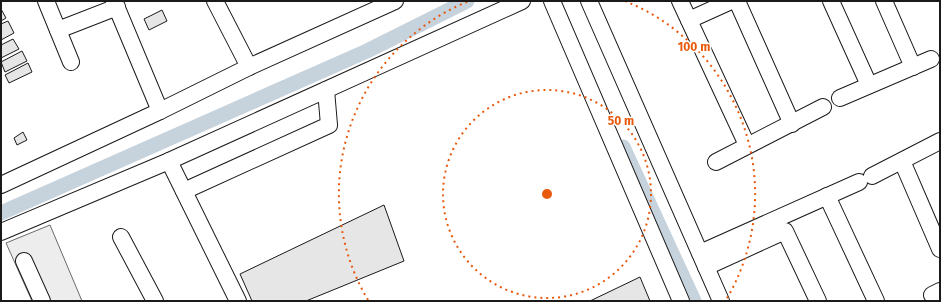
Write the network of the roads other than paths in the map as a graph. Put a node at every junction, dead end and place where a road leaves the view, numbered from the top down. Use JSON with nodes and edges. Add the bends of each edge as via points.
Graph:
{"nodes":[{"id":1,"x":46,"y":1,"type":"edge"},
{"id":2,"x":216,"y":1,"type":"edge"},
{"id":3,"x":395,"y":1,"type":"edge"},
{"id":4,"x":522,"y":1,"type":"edge"},
{"id":5,"x":552,"y":1,"type":"edge"},
{"id":6,"x":589,"y":1,"type":"edge"},
{"id":7,"x":680,"y":1,"type":"edge"},
{"id":8,"x":731,"y":1,"type":"edge"},
{"id":9,"x":737,"y":1,"type":"edge"},
{"id":10,"x":831,"y":1,"type":"edge"},
{"id":11,"x":884,"y":1,"type":"edge"},
{"id":12,"x":115,"y":4,"type":"edge"},
{"id":13,"x":696,"y":12,"type":"edge"},
{"id":14,"x":58,"y":30,"type":"junction"},
{"id":15,"x":931,"y":59,"type":"dead end"},
{"id":16,"x":71,"y":62,"type":"dead end"},
{"id":17,"x":250,"y":67,"type":"junction"},
{"id":18,"x":912,"y":67,"type":"junction"},
{"id":19,"x":869,"y":86,"type":"junction"},
{"id":20,"x":326,"y":90,"type":"junction"},
{"id":21,"x":840,"y":98,"type":"dead end"},
{"id":22,"x":823,"y":107,"type":"dead end"},
{"id":23,"x":160,"y":111,"type":"junction"},
{"id":24,"x":792,"y":124,"type":"junction"},
{"id":25,"x":940,"y":141,"type":"edge"},
{"id":26,"x":747,"y":146,"type":"junction"},
{"id":27,"x":169,"y":161,"type":"junction"},
{"id":28,"x":716,"y":162,"type":"dead end"},
{"id":29,"x":902,"y":162,"type":"junction"},
{"id":30,"x":1,"y":185,"type":"edge"},
{"id":31,"x":184,"y":191,"type":"junction"},
{"id":32,"x":827,"y":196,"type":"junction"},
{"id":33,"x":1,"y":232,"type":"edge"},
{"id":34,"x":121,"y":237,"type":"dead end"},
{"id":35,"x":940,"y":249,"type":"edge"},
{"id":36,"x":703,"y":260,"type":"junction"},
{"id":37,"x":24,"y":261,"type":"dead end"},
{"id":38,"x":42,"y":301,"type":"edge"},
{"id":39,"x":155,"y":301,"type":"edge"},
{"id":40,"x":238,"y":301,"type":"edge"},
{"id":41,"x":681,"y":301,"type":"edge"},
{"id":42,"x":721,"y":301,"type":"edge"},
{"id":43,"x":818,"y":301,"type":"edge"},
{"id":44,"x":876,"y":301,"type":"edge"}],
"edges":[{"from":1,"to":14,"type":"street"},
{"from":2,"to":17,"type":"street"},
{"from":3,"to":17,"type":"street"},
{"from":4,"to":20,"type":"street"},
{"from":5,"to":41,"type":"street"},
{"from":6,"to":36,"type":"street"},
{"from":7,"to":13,"type":"street"},
{"from":8,"to":13,"type":"street"},
{"from":9,"to":24,"type":"street"},
{"from":10,"to":19,"type":"street"},
{"from":11,"to":18,"type":"street"},
{"from":12,"to":14,"type":"street"},
{"from":12,"to":23,"type":"street"},
{"from":13,"to":26,"type":"street"},
{"from":14,"to":16,"type":"street"},
{"from":15,"to":18,"type":"street"},
{"from":17,"to":23,"type":"street"},
{"from":18,"to":19,"type":"street"},
{"from":19,"to":21,"type":"street"},
{"from":20,"to":27,"type":"street"},
{"from":20,"to":31,"type":"street","via":[[329,125]]},
{"from":22,"to":24,"type":"street"},
{"from":23,"to":30,"type":"street"},
{"from":24,"to":26,"type":"street"},
{"from":25,"to":29,"type":"street"},
{"from":26,"to":28,"type":"street"},
{"from":27,"to":31,"type":"street"},
{"from":27,"to":33,"type":"street"},
{"from":29,"to":32,"type":"street"},
{"from":29,"to":35,"type":"street"},
{"from":31,"to":40,"type":"street"},
{"from":32,"to":36,"type":"street"},
{"from":32,"to":44,"type":"street"},
{"from":34,"to":39,"type":"street"},
{"from":36,"to":42,"type":"street"},
{"from":36,"to":43,"type":"street","via":[[785,231]]},
{"from":37,"to":38,"type":"street"}]}
